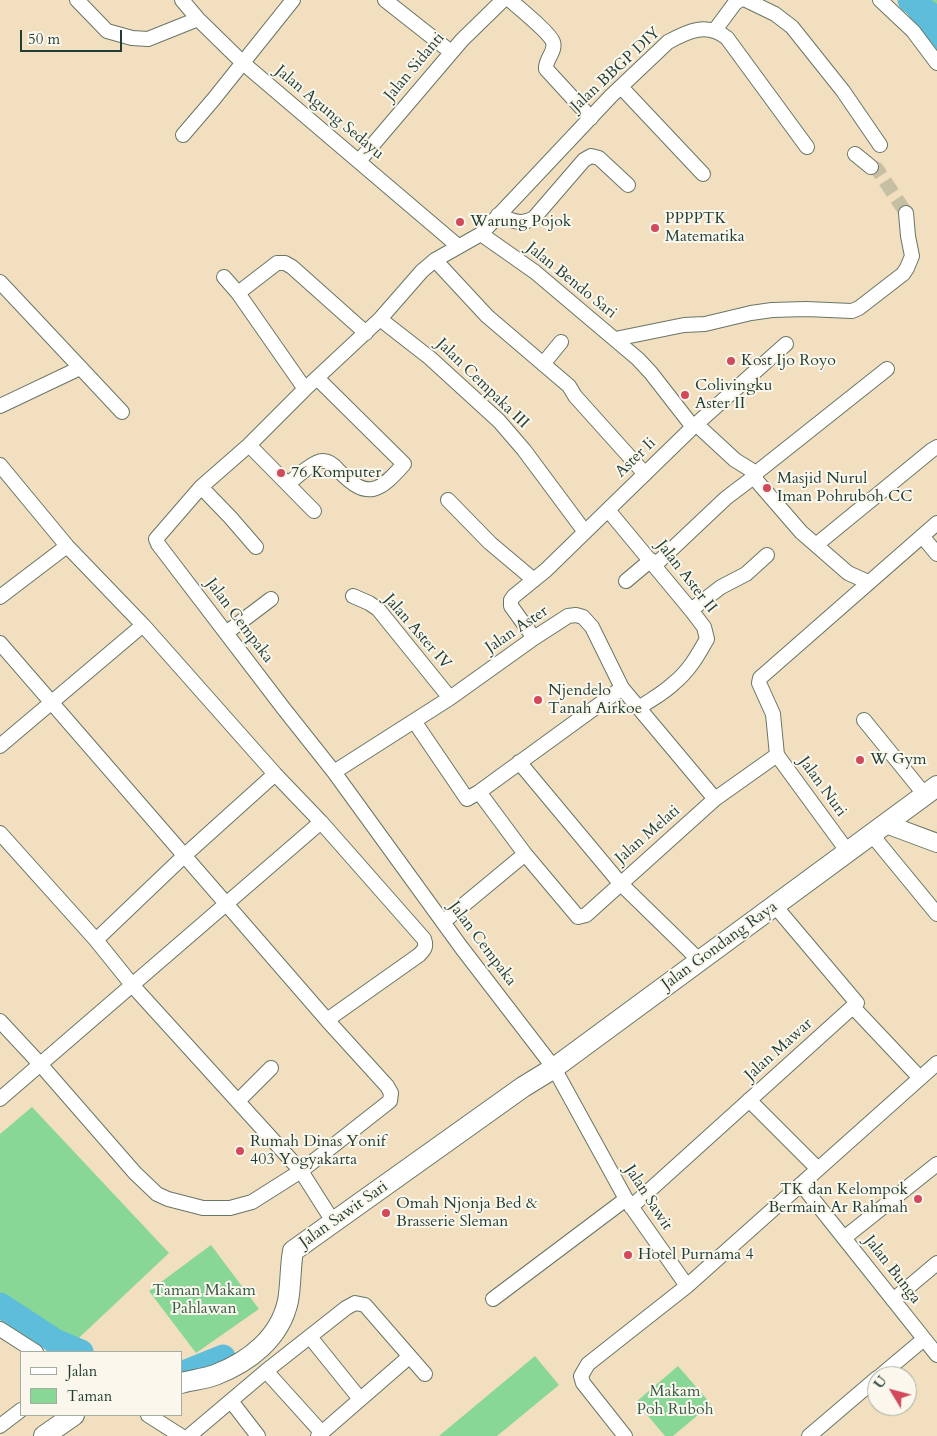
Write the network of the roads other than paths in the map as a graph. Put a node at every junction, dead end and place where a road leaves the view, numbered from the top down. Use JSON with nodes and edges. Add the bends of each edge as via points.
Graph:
{"nodes":[{"id":1,"x":77,"y":0,"type":"edge"},
{"id":2,"x":182,"y":0,"type":"edge"},
{"id":3,"x":293,"y":0,"type":"edge"},
{"id":4,"x":385,"y":0,"type":"edge"},
{"id":5,"x":503,"y":0,"type":"edge"},
{"id":6,"x":510,"y":0,"type":"edge"},
{"id":7,"x":740,"y":0,"type":"edge"},
{"id":8,"x":746,"y":0,"type":"edge"},
{"id":9,"x":880,"y":0,"type":"edge"},
{"id":10,"x":198,"y":18,"type":"junction"},
{"id":11,"x":715,"y":30,"type":"junction"},
{"id":12,"x":451,"y":52,"type":"junction"},
{"id":13,"x":243,"y":63,"type":"junction"},
{"id":14,"x":937,"y":63,"type":"edge"},
{"id":15,"x":622,"y":87,"type":"junction"},
{"id":16,"x":590,"y":118,"type":"junction"},
{"id":17,"x":182,"y":135,"type":"dead end"},
{"id":18,"x":880,"y":145,"type":"dead end"},
{"id":19,"x":807,"y":147,"type":"dead end"},
{"id":20,"x":855,"y":154,"type":"dead end"},
{"id":21,"x":359,"y":162,"type":"junction"},
{"id":22,"x":871,"y":167,"type":"tunnel mouth"},
{"id":23,"x":703,"y":174,"type":"dead end"},
{"id":24,"x":628,"y":185,"type":"dead end"},
{"id":25,"x":906,"y":213,"type":"tunnel mouth"},
{"id":26,"x":498,"y":215,"type":"junction"},
{"id":27,"x":481,"y":234,"type":"junction"},
{"id":28,"x":463,"y":244,"type":"junction"},
{"id":29,"x":435,"y":260,"type":"junction"},
{"id":30,"x":224,"y":277,"type":"dead end"},
{"id":31,"x":0,"y":282,"type":"edge"},
{"id":32,"x":238,"y":293,"type":"junction"},
{"id":33,"x":380,"y":319,"type":"junction"},
{"id":34,"x":366,"y":333,"type":"junction"},
{"id":35,"x":615,"y":339,"type":"junction"},
{"id":36,"x":561,"y":342,"type":"dead end"},
{"id":37,"x":786,"y":344,"type":"dead end"},
{"id":38,"x":543,"y":364,"type":"junction"},
{"id":39,"x":80,"y":368,"type":"junction"},
{"id":40,"x":887,"y":369,"type":"dead end"},
{"id":41,"x":318,"y":378,"type":"junction"},
{"id":42,"x":305,"y":389,"type":"junction"},
{"id":43,"x":0,"y":406,"type":"edge"},
{"id":44,"x":122,"y":412,"type":"dead end"},
{"id":45,"x":695,"y":426,"type":"junction"},
{"id":46,"x":249,"y":445,"type":"junction"},
{"id":47,"x":937,"y":447,"type":"edge"},
{"id":48,"x":0,"y":464,"type":"edge"},
{"id":49,"x":645,"y":474,"type":"junction"},
{"id":50,"x":756,"y":475,"type":"junction"},
{"id":51,"x":288,"y":484,"type":"junction"},
{"id":52,"x":201,"y":488,"type":"junction"},
{"id":53,"x":448,"y":500,"type":"dead end"},
{"id":54,"x":608,"y":510,"type":"junction"},
{"id":55,"x":314,"y":511,"type":"dead end"},
{"id":56,"x":937,"y":523,"type":"edge"},
{"id":57,"x":585,"y":532,"type":"junction"},
{"id":58,"x":922,"y":536,"type":"junction"},
{"id":59,"x":816,"y":545,"type":"junction"},
{"id":60,"x":67,"y":546,"type":"junction"},
{"id":61,"x":256,"y":547,"type":"dead end"},
{"id":62,"x":937,"y":554,"type":"edge"},
{"id":63,"x":767,"y":555,"type":"dead end"},
{"id":64,"x":653,"y":562,"type":"junction"},
{"id":65,"x":534,"y":580,"type":"junction"},
{"id":66,"x":626,"y":581,"type":"dead end"},
{"id":67,"x":868,"y":582,"type":"junction"},
{"id":68,"x":352,"y":596,"type":"dead end"},
{"id":69,"x":0,"y":597,"type":"edge"},
{"id":70,"x":271,"y":598,"type":"dead end"},
{"id":71,"x":691,"y":610,"type":"junction"},
{"id":72,"x":143,"y":625,"type":"junction"},
{"id":73,"x":226,"y":633,"type":"junction"},
{"id":74,"x":534,"y":638,"type":"junction"},
{"id":75,"x":0,"y":643,"type":"edge"},
{"id":76,"x":622,"y":688,"type":"junction"},
{"id":77,"x":450,"y":698,"type":"junction"},
{"id":78,"x":52,"y":703,"type":"junction"},
{"id":79,"x":639,"y":708,"type":"junction"},
{"id":80,"x":414,"y":720,"type":"junction"},
{"id":81,"x":864,"y":720,"type":"dead end"},
{"id":82,"x":0,"y":746,"type":"edge"},
{"id":83,"x":777,"y":755,"type":"junction"},
{"id":84,"x":519,"y":762,"type":"junction"},
{"id":85,"x":334,"y":772,"type":"junction"},
{"id":86,"x":276,"y":774,"type":"junction"},
{"id":87,"x":931,"y":791,"type":"edge"},
{"id":88,"x":479,"y":792,"type":"junction"},
{"id":89,"x":715,"y":799,"type":"junction"},
{"id":90,"x":321,"y":822,"type":"junction"},
{"id":91,"x":879,"y":829,"type":"junction"},
{"id":92,"x":0,"y":833,"type":"edge"},
{"id":93,"x":937,"y":843,"type":"edge"},
{"id":94,"x":848,"y":852,"type":"junction"},
{"id":95,"x":525,"y":854,"type":"junction"},
{"id":96,"x":185,"y":855,"type":"junction"},
{"id":97,"x":620,"y":883,"type":"junction"},
{"id":98,"x":227,"y":904,"type":"junction"},
{"id":99,"x":775,"y":906,"type":"junction"},
{"id":100,"x":937,"y":914,"type":"edge"},
{"id":101,"x":443,"y":922,"type":"junction"},
{"id":102,"x":96,"y":940,"type":"junction"},
{"id":103,"x":700,"y":961,"type":"junction"},
{"id":104,"x":133,"y":986,"type":"junction"},
{"id":105,"x":853,"y":1007,"type":"junction"},
{"id":106,"x":327,"y":1020,"type":"junction"},
{"id":107,"x":0,"y":1021,"type":"edge"},
{"id":108,"x":40,"y":1064,"type":"junction"},
{"id":109,"x":271,"y":1068,"type":"dead end"},
{"id":110,"x":554,"y":1068,"type":"junction"},
{"id":111,"x":935,"y":1068,"type":"edge"},
{"id":112,"x":920,"y":1078,"type":"junction"},
{"id":113,"x":0,"y":1099,"type":"edge"},
{"id":114,"x":750,"y":1100,"type":"junction"},
{"id":115,"x":238,"y":1101,"type":"junction"},
{"id":116,"x":937,"y":1164,"type":"edge"},
{"id":117,"x":818,"y":1169,"type":"junction"},
{"id":118,"x":302,"y":1171,"type":"junction"},
{"id":119,"x":801,"y":1184,"type":"junction"},
{"id":120,"x":628,"y":1203,"type":"junction"},
{"id":121,"x":334,"y":1223,"type":"junction"},
{"id":122,"x":844,"y":1238,"type":"junction"},
{"id":123,"x":937,"y":1263,"type":"edge"},
{"id":124,"x":687,"y":1286,"type":"junction"},
{"id":125,"x":494,"y":1299,"type":"dead end"},
{"id":126,"x":893,"y":1300,"type":"junction"},
{"id":127,"x":0,"y":1329,"type":"edge"},
{"id":128,"x":310,"y":1337,"type":"junction"},
{"id":129,"x":924,"y":1339,"type":"junction"},
{"id":130,"x":34,"y":1351,"type":"edge"},
{"id":131,"x":937,"y":1355,"type":"edge"},
{"id":132,"x":409,"y":1357,"type":"junction"},
{"id":133,"x":892,"y":1366,"type":"edge"},
{"id":134,"x":266,"y":1371,"type":"junction"},
{"id":135,"x":424,"y":1374,"type":"dead end"},
{"id":136,"x":182,"y":1383,"type":"edge"},
{"id":137,"x":867,"y":1387,"type":"edge"},
{"id":138,"x":360,"y":1399,"type":"junction"},
{"id":139,"x":231,"y":1401,"type":"junction"},
{"id":140,"x":20,"y":1411,"type":"edge"},
{"id":141,"x":73,"y":1416,"type":"edge"},
{"id":142,"x":149,"y":1416,"type":"edge"},
{"id":143,"x":0,"y":1426,"type":"edge"},
{"id":144,"x":163,"y":1432,"type":"edge"},
{"id":145,"x":320,"y":1435,"type":"edge"},
{"id":146,"x":622,"y":1435,"type":"edge"},
{"id":147,"x":44,"y":1436,"type":"edge"},
{"id":148,"x":181,"y":1436,"type":"edge"},
{"id":149,"x":189,"y":1436,"type":"edge"},
{"id":150,"x":258,"y":1436,"type":"edge"},
{"id":151,"x":809,"y":1436,"type":"edge"}],
"edges":[{"from":1,"to":10,"type":"street","via":[[107,31],[132,38],[148,39]]},
{"from":2,"to":10,"type":"street","name":"Jalan Agung Sedayu"},
{"from":3,"to":13,"type":"street"},
{"from":4,"to":12,"type":"street"},
{"from":5,"to":12,"type":"street","name":"Jalan Sidanti"},
{"from":6,"to":16,"type":"street","via":[[547,34],[553,43],[553,52],[546,69]]},
{"from":7,"to":11,"type":"street"},
{"from":8,"to":18,"type":"street","via":[[775,14],[792,27],[843,91]]},
{"from":9,"to":14,"type":"street","via":[[913,32]]},
{"from":10,"to":13,"type":"street","name":"Jalan Agung Sedayu"},
{"from":11,"to":15,"type":"street","name":"Jalan BBGP DIY","via":[[698,30],[668,42]]},
{"from":11,"to":19,"type":"street","via":[[734,45]]},
{"from":12,"to":21,"type":"street","name":"Jalan Sidanti"},
{"from":13,"to":17,"type":"street"},
{"from":13,"to":21,"type":"street","name":"Jalan Agung Sedayu"},
{"from":15,"to":16,"type":"street","name":"Jalan BBGP DIY"},
{"from":15,"to":23,"type":"street"},
{"from":16,"to":26,"type":"street","name":"Jalan BBGP DIY"},
{"from":20,"to":22,"type":"street"},
{"from":21,"to":28,"type":"street","name":"Jalan Agung Sedayu"},
{"from":24,"to":26,"type":"street","via":[[599,158],[591,156],[534,218],[518,222]]},
{"from":25,"to":35,"type":"street","via":[[912,256],[907,268],[859,308],[852,311],[751,312],[705,324]]},
{"from":26,"to":27,"type":"street","name":"Jalan BBGP DIY"},
{"from":27,"to":28,"type":"street","name":"Jalan BBGP DIY"},
{"from":27,"to":35,"type":"street","name":"Jalan Bendo Sari","via":[[535,272]]},
{"from":28,"to":29,"type":"street","name":"Jalan Cempaka"},
{"from":29,"to":33,"type":"street","name":"Jalan Cempaka"},
{"from":29,"to":38,"type":"street","via":[[487,316]]},
{"from":30,"to":32,"type":"street"},
{"from":31,"to":39,"type":"street"},
{"from":32,"to":34,"type":"street","via":[[277,263],[285,263]]},
{"from":32,"to":42,"type":"street"},
{"from":33,"to":34,"type":"street","name":"Jalan Cempaka"},
{"from":33,"to":57,"type":"street","name":"Jalan Cempaka III","via":[[430,358],[499,421]]},
{"from":34,"to":41,"type":"street","name":"Jalan Cempaka"},
{"from":35,"to":45,"type":"street","name":"Jalan Bendo Sari","via":[[651,373]]},
{"from":36,"to":38,"type":"street"},
{"from":37,"to":45,"type":"street","name":"Aster Ii"},
{"from":38,"to":49,"type":"street","via":[[569,386]]},
{"from":39,"to":43,"type":"street"},
{"from":39,"to":44,"type":"street"},
{"from":40,"to":50,"type":"street"},
{"from":41,"to":42,"type":"street","name":"Jalan Cempaka"},
{"from":41,"to":51,"type":"street","via":[[404,464],[388,482],[367,490],[355,486],[335,466],[324,461]]},
{"from":42,"to":46,"type":"street","name":"Jalan Cempaka"},
{"from":45,"to":49,"type":"street","name":"Aster Ii"},
{"from":45,"to":50,"type":"street","name":"Jalan Bendo Sari"},
{"from":46,"to":51,"type":"street"},
{"from":46,"to":52,"type":"street","name":"Jalan Cempaka"},
{"from":47,"to":59,"type":"street"},
{"from":48,"to":60,"type":"street"},
{"from":49,"to":54,"type":"street","name":"Aster Ii"},
{"from":50,"to":59,"type":"street","name":"Jalan Bendo Sari","via":[[781,509]]},
{"from":50,"to":64,"type":"street"},
{"from":51,"to":55,"type":"street"},
{"from":52,"to":61,"type":"street"},
{"from":52,"to":73,"type":"street","name":"Jalan Cempaka","via":[[157,541]]},
{"from":53,"to":65,"type":"street","via":[[490,543]]},
{"from":54,"to":57,"type":"street","name":"Aster Ii"},
{"from":54,"to":64,"type":"street","name":"Jalan Aster II"},
{"from":56,"to":58,"type":"street"},
{"from":57,"to":65,"type":"street","name":"Aster Ii"},
{"from":58,"to":62,"type":"street"},
{"from":58,"to":67,"type":"street"},
{"from":59,"to":67,"type":"street","name":"Jalan Bendo Sari","via":[[848,573]]},
{"from":60,"to":69,"type":"street"},
{"from":60,"to":72,"type":"street"},
{"from":63,"to":71,"type":"street","via":[[746,574],[721,587]]},
{"from":64,"to":66,"type":"street"},
{"from":64,"to":71,"type":"street","name":"Jalan Aster II"},
{"from":65,"to":74,"type":"street","name":"Aster Ii","via":[[511,600],[511,606]]},
{"from":67,"to":83,"type":"street","via":[[760,678],[758,683],[773,714]]},
{"from":68,"to":77,"type":"street","name":"Jalan Aster IV","via":[[378,610]]},
{"from":70,"to":73,"type":"street"},
{"from":71,"to":79,"type":"street","name":"Jalan Aster II","via":[[704,627],[707,639],[683,675]]},
{"from":72,"to":78,"type":"street"},
{"from":72,"to":86,"type":"street"},
{"from":73,"to":85,"type":"street","name":"Jalan Cempaka"},
{"from":74,"to":76,"type":"street","name":"Jalan Aster","via":[[568,616],[583,617],[592,627]]},
{"from":74,"to":77,"type":"street","name":"Jalan Aster"},
{"from":75,"to":78,"type":"street"},
{"from":76,"to":79,"type":"street","name":"Jalan Aster"},
{"from":76,"to":84,"type":"street"},
{"from":77,"to":80,"type":"street","name":"Jalan Aster"},
{"from":78,"to":82,"type":"street"},
{"from":78,"to":96,"type":"street"},
{"from":79,"to":89,"type":"street","name":"Jalan Aster"},
{"from":80,"to":85,"type":"street","name":"Jalan Aster"},
{"from":80,"to":88,"type":"street","via":[[467,799]]},
{"from":81,"to":87,"type":"street"},
{"from":83,"to":89,"type":"street","name":"Jalan Nuri"},
{"from":83,"to":94,"type":"street","name":"Jalan Nuri"},
{"from":84,"to":88,"type":"street"},
{"from":84,"to":97,"type":"street"},
{"from":85,"to":101,"type":"street","name":"Jalan Cempaka"},
{"from":86,"to":90,"type":"street"},
{"from":86,"to":96,"type":"street"},
{"from":87,"to":91,"type":"main road","name":"Jalan Gondang Raya"},
{"from":88,"to":95,"type":"street"},
{"from":89,"to":97,"type":"street","name":"Jalan Melati"},
{"from":90,"to":98,"type":"street"},
{"from":90,"to":106,"type":"street","via":[[426,944],[419,955]]},
{"from":91,"to":93,"type":"street"},
{"from":91,"to":94,"type":"main road","name":"Jalan Gondang Raya"},
{"from":91,"to":100,"type":"street"},
{"from":92,"to":102,"type":"street"},
{"from":94,"to":99,"type":"main road","name":"Jalan Gondang Raya"},
{"from":95,"to":97,"type":"street","via":[[578,916],[586,915]]},
{"from":95,"to":101,"type":"street"},
{"from":96,"to":98,"type":"street"},
{"from":96,"to":102,"type":"street"},
{"from":97,"to":103,"type":"street","name":"Jalan Melati"},
{"from":98,"to":104,"type":"street"},
{"from":98,"to":106,"type":"street"},
{"from":99,"to":103,"type":"main road","name":"Jalan Gondang Raya"},
{"from":99,"to":105,"type":"street","via":[[857,1003]]},
{"from":101,"to":110,"type":"street","name":"Jalan Cempaka"},
{"from":102,"to":104,"type":"street"},
{"from":103,"to":110,"type":"main road","name":"Jalan Gondang Raya"},
{"from":104,"to":108,"type":"street"},
{"from":104,"to":115,"type":"street"},
{"from":105,"to":112,"type":"street"},
{"from":105,"to":114,"type":"street","name":"Jalan Mawar"},
{"from":106,"to":118,"type":"street","via":[[387,1086],[391,1093],[390,1101]]},
{"from":107,"to":108,"type":"street"},
{"from":108,"to":113,"type":"street"},
{"from":108,"to":118,"type":"street","via":[[136,1173],[157,1194],[168,1199],[203,1208],[230,1208],[252,1202]]},
{"from":109,"to":115,"type":"street"},
{"from":110,"to":120,"type":"street","name":"Jalan Sawit"},
{"from":110,"to":121,"type":"main road","name":"Jalan Sawit Sari"},
{"from":111,"to":112,"type":"street"},
{"from":112,"to":117,"type":"street"},
{"from":114,"to":117,"type":"street"},
{"from":114,"to":120,"type":"street","name":"Jalan Mawar"},
{"from":115,"to":118,"type":"street"},
{"from":116,"to":122,"type":"street"},
{"from":117,"to":119,"type":"street"},
{"from":118,"to":121,"type":"street"},
{"from":119,"to":122,"type":"street","name":"Jalan Bunga"},
{"from":119,"to":124,"type":"street"},
{"from":120,"to":124,"type":"street","name":"Jalan Sawit"},
{"from":120,"to":125,"type":"street","name":"Jalan Mawar"},
{"from":121,"to":136,"type":"main road","name":"Jalan Sawit Sari","via":[[294,1251],[288,1302],[273,1336],[258,1351],[230,1368]]},
{"from":122,"to":126,"type":"street","name":"Jalan Bunga"},
{"from":123,"to":126,"type":"street"},
{"from":124,"to":146,"type":"street","via":[[594,1358],[582,1372],[583,1383]]},
{"from":126,"to":129,"type":"street","name":"Jalan Bunga"},
{"from":127,"to":130,"type":"street"},
{"from":128,"to":132,"type":"street","via":[[346,1308],[361,1303]]},
{"from":128,"to":134,"type":"street"},
{"from":128,"to":138,"type":"street"},
{"from":129,"to":131,"type":"street","name":"Jalan Bunga"},
{"from":129,"to":133,"type":"street"},
{"from":132,"to":135,"type":"street"},
{"from":132,"to":138,"type":"street"},
{"from":134,"to":139,"type":"street"},
{"from":134,"to":145,"type":"street"},
{"from":137,"to":151,"type":"street"},
{"from":138,"to":145,"type":"street"},
{"from":139,"to":149,"type":"street"},
{"from":139,"to":150,"type":"street"},
{"from":140,"to":143,"type":"street"},
{"from":141,"to":147,"type":"main road"},
{"from":142,"to":144,"type":"street"},
{"from":144,"to":148,"type":"street"}]}
